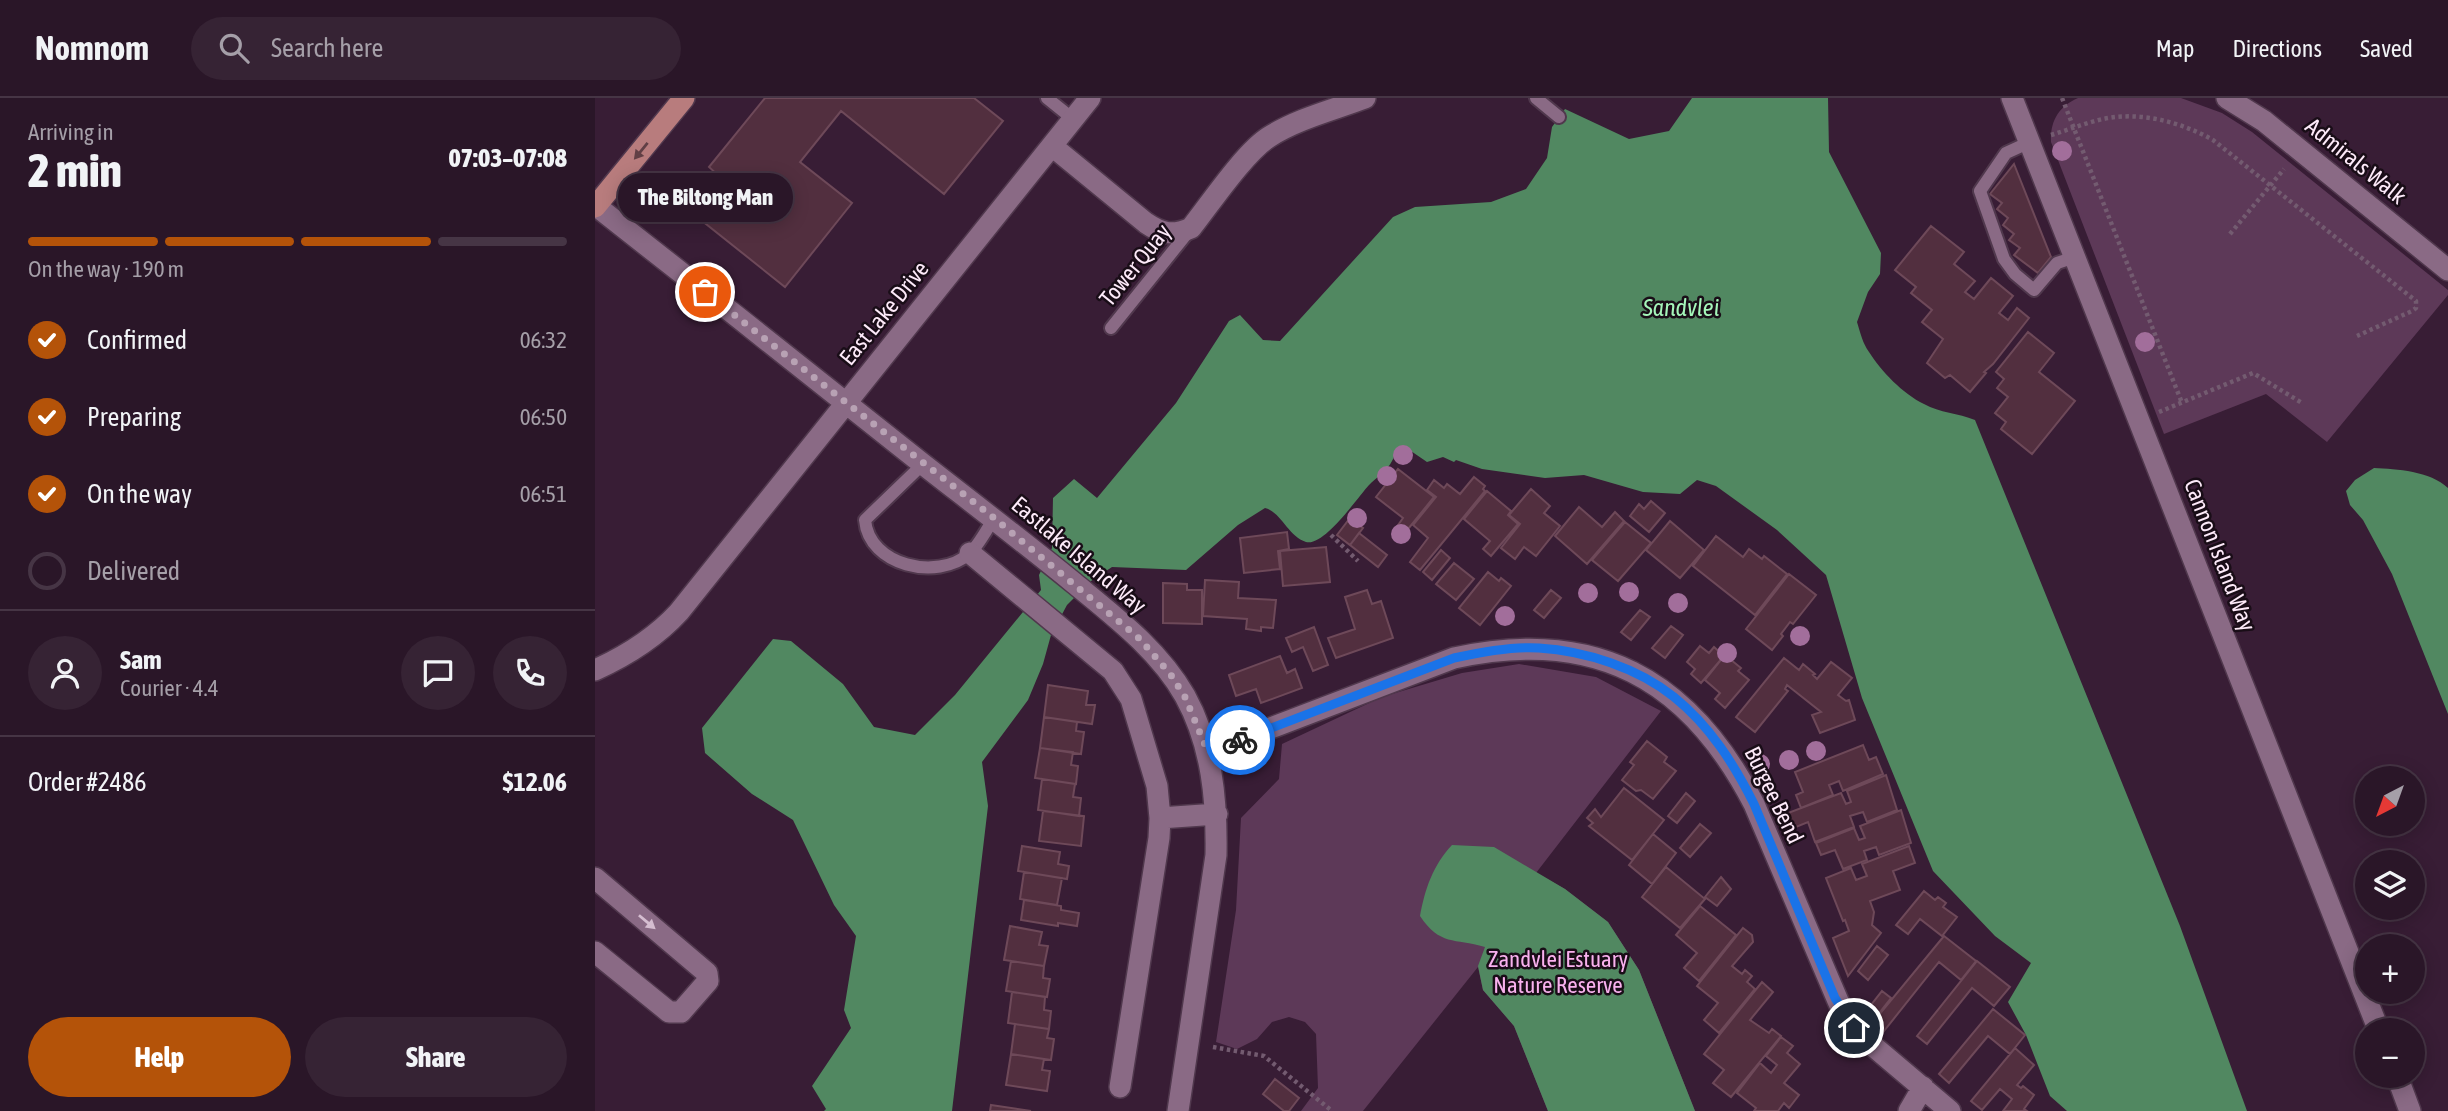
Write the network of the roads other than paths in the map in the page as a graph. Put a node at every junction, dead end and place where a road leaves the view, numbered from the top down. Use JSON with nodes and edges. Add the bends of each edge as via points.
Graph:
{"nodes":[{"id":1,"x":684,"y":98,"type":"edge"},
{"id":2,"x":1047,"y":98,"type":"edge"},
{"id":3,"x":1090,"y":98,"type":"edge"},
{"id":4,"x":1364,"y":98,"type":"edge"},
{"id":5,"x":1536,"y":98,"type":"edge"},
{"id":6,"x":2227,"y":98,"type":"edge"},
{"id":7,"x":2015,"y":99,"type":"edge"},
{"id":8,"x":1559,"y":117,"type":"dead end"},
{"id":9,"x":1073,"y":119,"type":"junction"},
{"id":10,"x":2030,"y":142,"type":"junction"},
{"id":11,"x":1052,"y":146,"type":"junction"},
{"id":12,"x":595,"y":206,"type":"edge"},
{"id":13,"x":1191,"y":228,"type":"junction"},
{"id":14,"x":2075,"y":257,"type":"junction"},
{"id":15,"x":2448,"y":270,"type":"edge"},
{"id":16,"x":1111,"y":328,"type":"dead end"},
{"id":17,"x":847,"y":403,"type":"junction"},
{"id":18,"x":923,"y":464,"type":"junction"},
{"id":19,"x":994,"y":518,"type":"junction"},
{"id":20,"x":970,"y":553,"type":"junction"},
{"id":21,"x":595,"y":670,"type":"edge"},
{"id":22,"x":1208,"y":752,"type":"junction"},
{"id":23,"x":1217,"y":814,"type":"junction"},
{"id":24,"x":1160,"y":818,"type":"junction"},
{"id":25,"x":595,"y":878,"type":"edge"},
{"id":26,"x":595,"y":952,"type":"edge"},
{"id":27,"x":2374,"y":1018,"type":"edge"},
{"id":28,"x":1120,"y":1087,"type":"dead end"},
{"id":29,"x":1923,"y":1087,"type":"junction"},
{"id":30,"x":2401,"y":1088,"type":"edge"},
{"id":31,"x":1178,"y":1111,"type":"edge"},
{"id":32,"x":1909,"y":1111,"type":"edge"},
{"id":33,"x":1950,"y":1111,"type":"edge"},
{"id":34,"x":2410,"y":1111,"type":"edge"}],
"edges":[{"from":1,"to":12,"type":"main road","one_way":true},
{"from":2,"to":9,"type":"lane"},
{"from":3,"to":9,"type":"street","name":"East Lake Drive"},
{"from":4,"to":13,"type":"street","via":[[1267,138]]},
{"from":5,"to":8,"type":"lane"},
{"from":6,"to":15,"type":"street","name":"Admirals Walk","via":[[2264,121]]},
{"from":7,"to":10,"type":"street","name":"Cannon Island Way"},
{"from":9,"to":11,"type":"street","name":"East Lake Drive"},
{"from":10,"to":14,"type":"street","name":"Cannon Island Way"},
{"from":10,"to":14,"type":"lane","via":[[2006,153],[1980,191],[2004,259],[2034,289],[2057,263]]},
{"from":11,"to":13,"type":"street","via":[[1159,232],[1181,233]]},
{"from":11,"to":17,"type":"street","name":"East Lake Drive"},
{"from":12,"to":17,"type":"street","name":"Eastlake Island Way"},
{"from":13,"to":16,"type":"lane","name":"Tower Quay"},
{"from":14,"to":27,"type":"street","name":"Cannon Island Way"},
{"from":17,"to":18,"type":"street","name":"Eastlake Island Way"},
{"from":17,"to":21,"type":"street","name":"East Lake Drive","via":[[665,628]]},
{"from":18,"to":19,"type":"street","name":"Eastlake Island Way"},
{"from":18,"to":20,"type":"lane","via":[[865,520],[866,531],[902,565],[952,563]]},
{"from":19,"to":20,"type":"lane"},
{"from":19,"to":22,"type":"street","name":"Eastlake Island Way","via":[[1140,639],[1185,697]]},
{"from":20,"to":24,"type":"street","via":[[1113,671],[1131,699],[1157,786]]},
{"from":22,"to":23,"type":"street","name":"Eastlake Island Way"},
{"from":22,"to":29,"type":"street","name":"Burgee Bend","via":[[1454,658],[1489,651],[1539,648],[1601,659],[1631,671],[1673,696],[1723,750],[1754,804],[1844,1015],[1866,1040]]},
{"from":23,"to":24,"type":"street"},
{"from":23,"to":31,"type":"street","name":"Eastlake Island Way","via":[[1216,855]]},
{"from":24,"to":28,"type":"street"},
{"from":25,"to":26,"type":"street","one_way":true,"via":[[708,973],[708,981],[681,1012],[669,1012]]},
{"from":29,"to":32,"type":"street"},
{"from":29,"to":33,"type":"street","name":"Burgee Bend"},
{"from":30,"to":34,"type":"street"}]}
